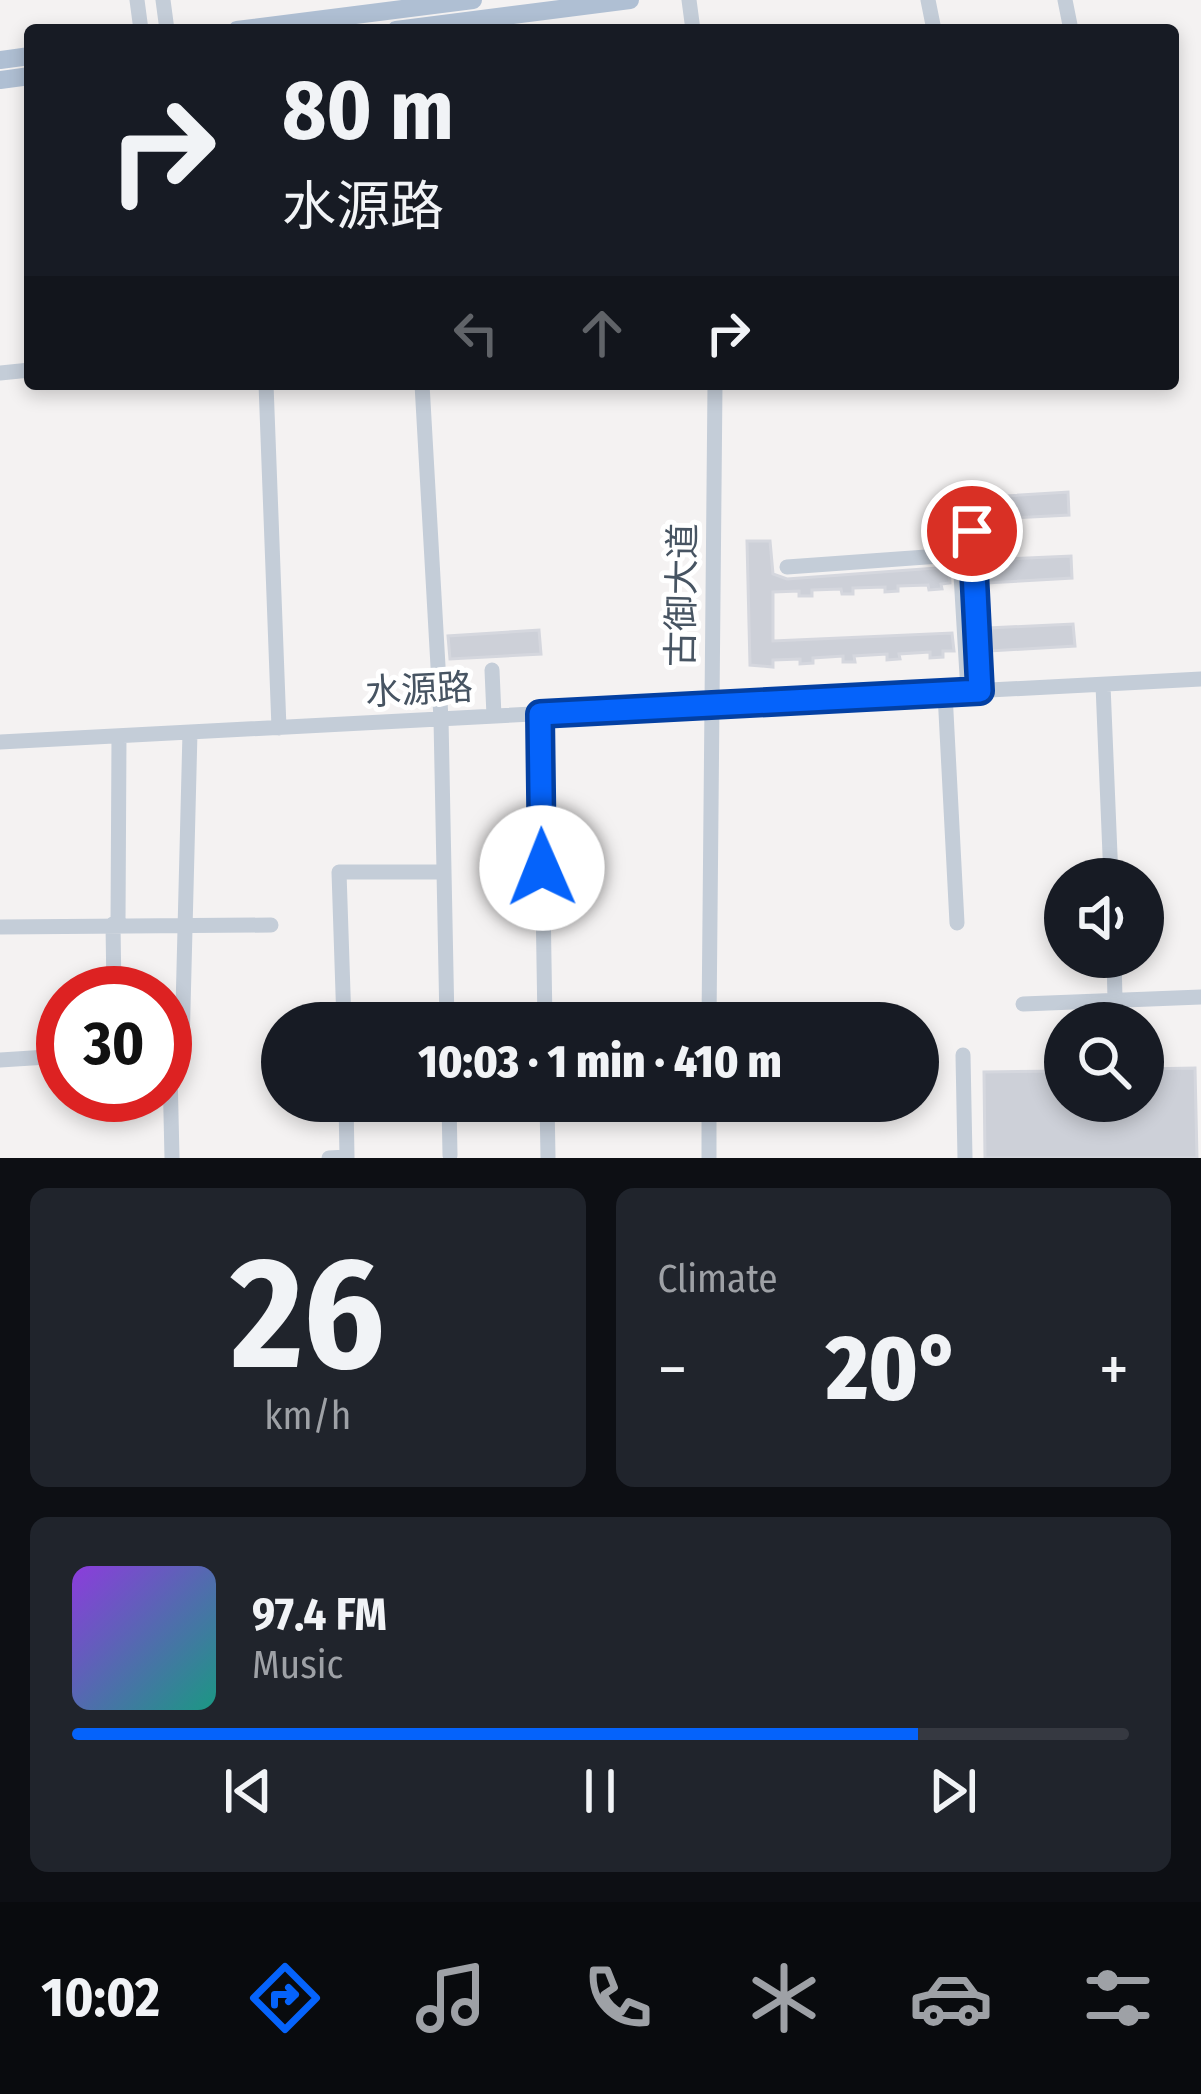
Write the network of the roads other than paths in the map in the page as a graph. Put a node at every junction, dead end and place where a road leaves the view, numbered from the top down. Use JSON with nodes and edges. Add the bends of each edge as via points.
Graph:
{"nodes":[{"id":1,"x":473,"y":0,"type":"edge"},
{"id":2,"x":630,"y":0,"type":"edge"},
{"id":3,"x":502,"y":23,"type":"edge"},
{"id":4,"x":284,"y":24,"type":"edge"},
{"id":5,"x":266,"y":390,"type":"edge"},
{"id":6,"x":422,"y":390,"type":"edge"},
{"id":7,"x":715,"y":390,"type":"edge"},
{"id":8,"x":972,"y":531,"type":"dead end"},
{"id":9,"x":787,"y":567,"type":"dead end"},
{"id":10,"x":492,"y":670,"type":"dead end"},
{"id":11,"x":1201,"y":680,"type":"edge"},
{"id":12,"x":1103,"y":685,"type":"junction"},
{"id":13,"x":974,"y":691,"type":"junction"},
{"id":14,"x":945,"y":693,"type":"junction"},
{"id":15,"x":711,"y":705,"type":"junction"},
{"id":16,"x":540,"y":714,"type":"junction"},
{"id":17,"x":494,"y":716,"type":"junction"},
{"id":18,"x":441,"y":719,"type":"junction"},
{"id":19,"x":279,"y":728,"type":"junction"},
{"id":20,"x":190,"y":732,"type":"junction"},
{"id":21,"x":119,"y":736,"type":"junction"},
{"id":22,"x":0,"y":742,"type":"edge"},
{"id":23,"x":1110,"y":858,"type":"edge"},
{"id":24,"x":443,"y":872,"type":"junction"},
{"id":25,"x":957,"y":923,"type":"dead end"},
{"id":26,"x":115,"y":924,"type":"junction"},
{"id":27,"x":185,"y":925,"type":"junction"},
{"id":28,"x":271,"y":925,"type":"dead end"},
{"id":29,"x":0,"y":927,"type":"edge"},
{"id":30,"x":114,"y":966,"type":"edge"},
{"id":31,"x":181,"y":966,"type":"edge"},
{"id":32,"x":1114,"y":978,"type":"edge"},
{"id":33,"x":1201,"y":997,"type":"edge"},
{"id":34,"x":1115,"y":1000,"type":"junction"},
{"id":35,"x":343,"y":1002,"type":"edge"},
{"id":36,"x":446,"y":1002,"type":"edge"},
{"id":37,"x":545,"y":1002,"type":"edge"},
{"id":38,"x":709,"y":1002,"type":"edge"},
{"id":39,"x":1023,"y":1004,"type":"dead end"},
{"id":40,"x":963,"y":1055,"type":"dead end"},
{"id":41,"x":36,"y":1058,"type":"edge"},
{"id":42,"x":0,"y":1060,"type":"edge"},
{"id":43,"x":171,"y":1122,"type":"edge"},
{"id":44,"x":346,"y":1122,"type":"edge"},
{"id":45,"x":449,"y":1122,"type":"edge"},
{"id":46,"x":547,"y":1122,"type":"edge"},
{"id":47,"x":709,"y":1122,"type":"edge"},
{"id":48,"x":450,"y":1155,"type":"edge"},
{"id":49,"x":548,"y":1157,"type":"edge"},
{"id":50,"x":172,"y":1158,"type":"edge"},
{"id":51,"x":329,"y":1158,"type":"edge"},
{"id":52,"x":709,"y":1158,"type":"edge"},
{"id":53,"x":965,"y":1158,"type":"edge"}],
"edges":[{"from":1,"to":4,"type":"main road"},
{"from":2,"to":3,"type":"main road"},
{"from":5,"to":19,"type":"street"},
{"from":6,"to":18,"type":"street"},
{"from":7,"to":15,"type":"street","name":"古御大道"},
{"from":8,"to":13,"type":"street"},
{"from":9,"to":13,"type":"street","via":[[960,558]]},
{"from":10,"to":17,"type":"street"},
{"from":11,"to":12,"type":"street","name":"水源路"},
{"from":12,"to":13,"type":"street","name":"水源路"},
{"from":12,"to":23,"type":"street"},
{"from":13,"to":14,"type":"street","name":"水源路"},
{"from":14,"to":15,"type":"street","name":"水源路"},
{"from":14,"to":25,"type":"street"},
{"from":15,"to":16,"type":"street","name":"水源路"},
{"from":15,"to":38,"type":"street","name":"古御大道"},
{"from":16,"to":17,"type":"street","name":"水源路"},
{"from":16,"to":37,"type":"street"},
{"from":17,"to":18,"type":"street","name":"水源路"},
{"from":18,"to":19,"type":"street","name":"水源路"},
{"from":18,"to":24,"type":"street"},
{"from":19,"to":20,"type":"street","name":"水源路"},
{"from":20,"to":21,"type":"street","name":"水源路"},
{"from":20,"to":27,"type":"street"},
{"from":21,"to":22,"type":"street","name":"水源路"},
{"from":21,"to":26,"type":"street"},
{"from":24,"to":35,"type":"street","via":[[340,872]]},
{"from":24,"to":36,"type":"street"},
{"from":26,"to":27,"type":"street"},
{"from":26,"to":29,"type":"street"},
{"from":26,"to":30,"type":"street"},
{"from":27,"to":28,"type":"street"},
{"from":27,"to":31,"type":"street"},
{"from":32,"to":34,"type":"street"},
{"from":33,"to":34,"type":"street"},
{"from":34,"to":39,"type":"street"},
{"from":40,"to":53,"type":"street"},
{"from":41,"to":42,"type":"street"},
{"from":43,"to":50,"type":"street"},
{"from":44,"to":51,"type":"street","via":[[347,1157]]},
{"from":45,"to":48,"type":"street"},
{"from":46,"to":49,"type":"street"},
{"from":47,"to":52,"type":"street"}]}
